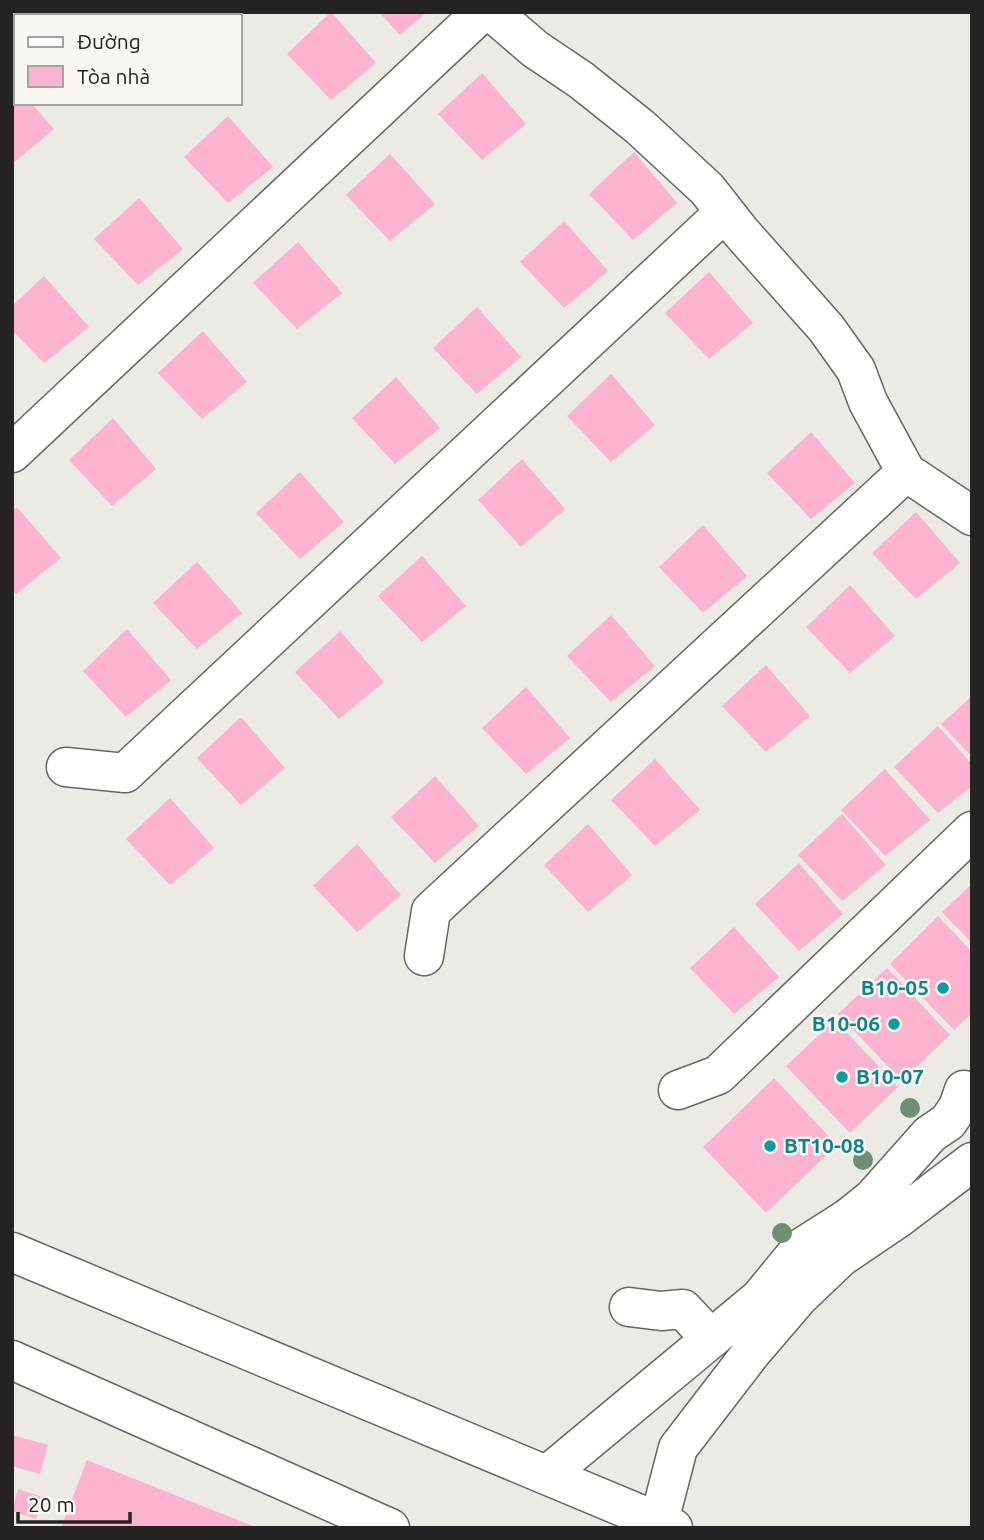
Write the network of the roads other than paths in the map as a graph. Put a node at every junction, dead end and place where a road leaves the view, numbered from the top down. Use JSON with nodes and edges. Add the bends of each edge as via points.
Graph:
{"nodes":[{"id":1,"x":482,"y":12,"type":"edge"},
{"id":2,"x":492,"y":12,"type":"edge"},
{"id":3,"x":725,"y":212,"type":"junction"},
{"id":4,"x":12,"y":453,"type":"edge"},
{"id":5,"x":906,"y":472,"type":"junction"},
{"id":6,"x":972,"y":516,"type":"edge"},
{"id":7,"x":66,"y":767,"type":"dead end"},
{"id":8,"x":972,"y":831,"type":"edge"},
{"id":9,"x":424,"y":956,"type":"dead end"},
{"id":10,"x":678,"y":1090,"type":"dead end"},
{"id":11,"x":964,"y":1090,"type":"dead end"},
{"id":12,"x":972,"y":1163,"type":"edge"},
{"id":13,"x":12,"y":1252,"type":"edge"},
{"id":14,"x":629,"y":1307,"type":"dead end"},
{"id":15,"x":711,"y":1339,"type":"junction"},
{"id":16,"x":12,"y":1360,"type":"edge"},
{"id":17,"x":547,"y":1475,"type":"junction"},
{"id":18,"x":666,"y":1525,"type":"edge"},
{"id":19,"x":390,"y":1528,"type":"edge"}],
"edges":[{"from":1,"to":4,"type":"street"},
{"from":2,"to":3,"type":"street","via":[[640,127],[708,189]]},
{"from":3,"to":5,"type":"street","via":[[826,328],[856,370]]},
{"from":3,"to":7,"type":"street","via":[[125,773]]},
{"from":5,"to":6,"type":"street"},
{"from":5,"to":9,"type":"street","via":[[431,911]]},
{"from":8,"to":10,"type":"street","via":[[718,1075]]},
{"from":11,"to":15,"type":"street","via":[[948,1122],[930,1134],[873,1198],[801,1248],[760,1298]]},
{"from":12,"to":18,"type":"street","via":[[841,1257],[751,1353],[678,1448]]},
{"from":13,"to":17,"type":"street"},
{"from":14,"to":15,"type":"street","via":[[683,1309]]},
{"from":15,"to":17,"type":"street"},
{"from":16,"to":19,"type":"street"},
{"from":17,"to":18,"type":"street"}]}
